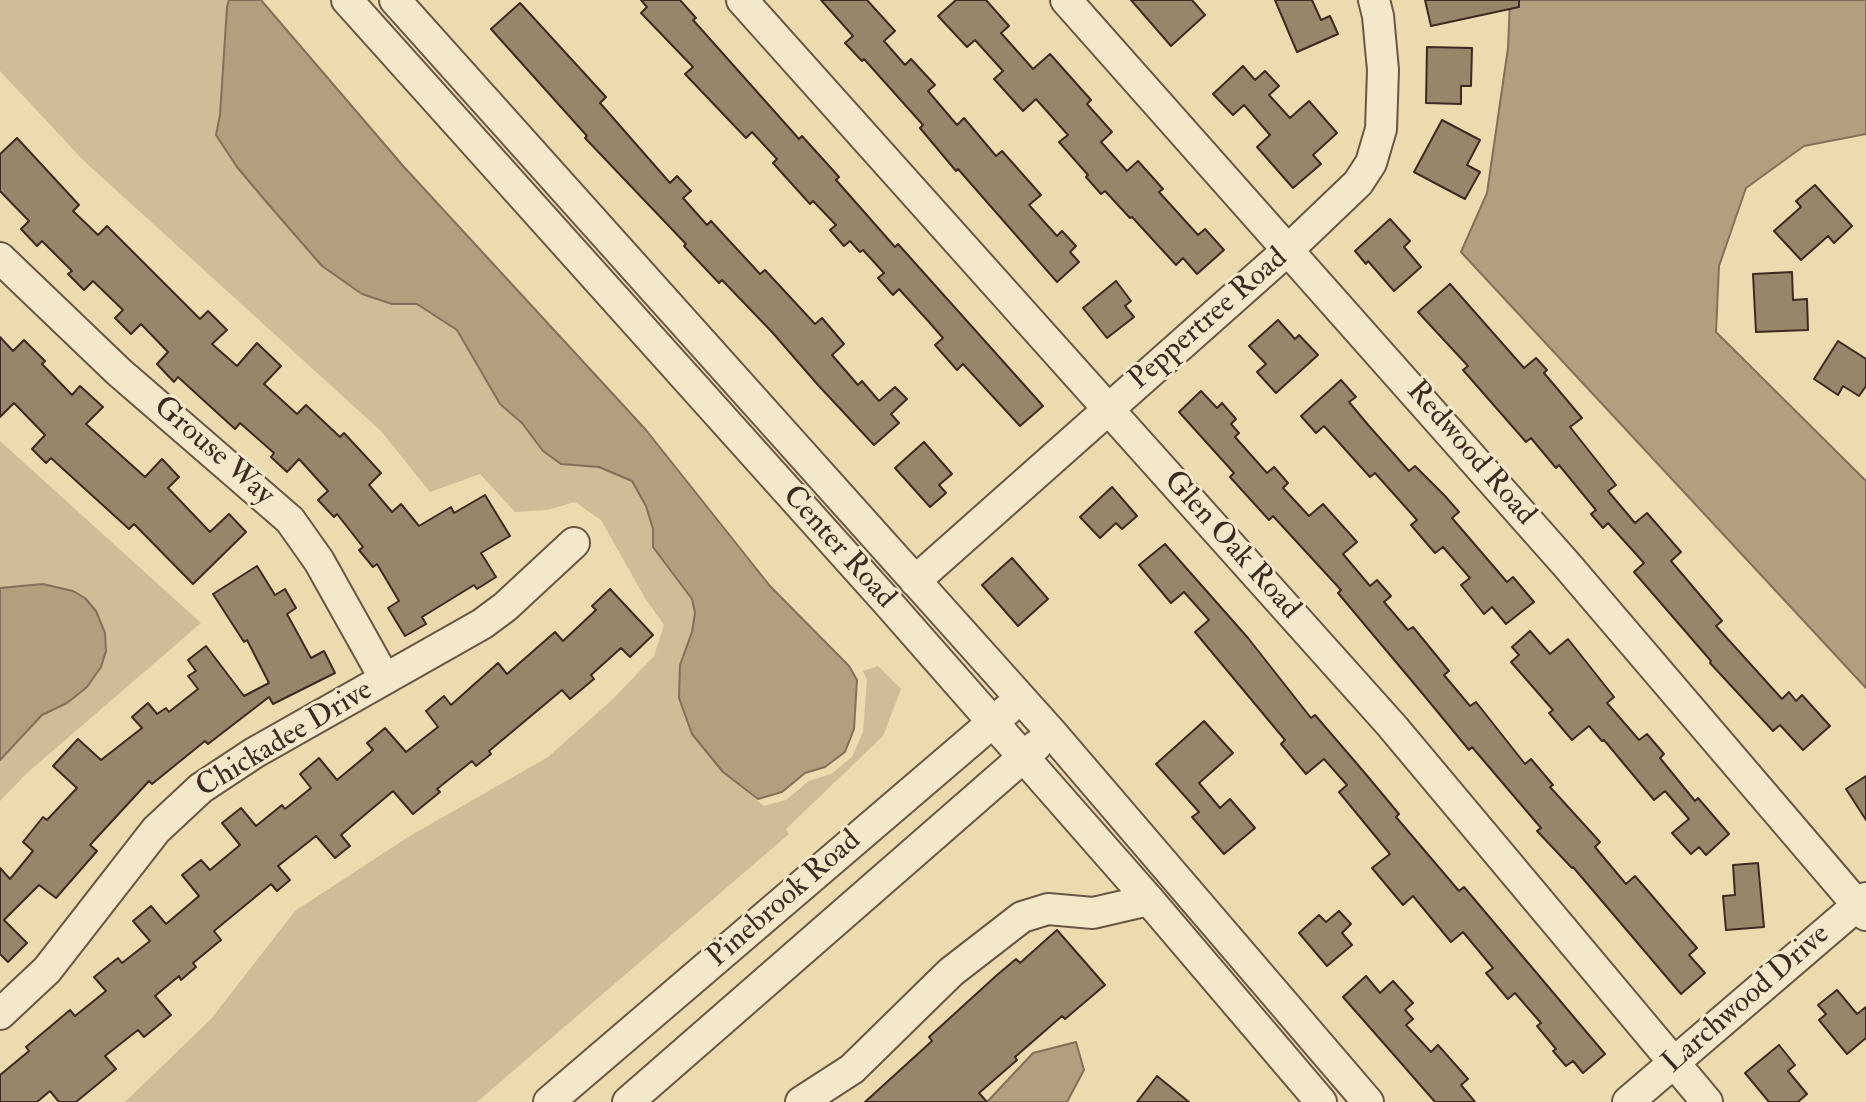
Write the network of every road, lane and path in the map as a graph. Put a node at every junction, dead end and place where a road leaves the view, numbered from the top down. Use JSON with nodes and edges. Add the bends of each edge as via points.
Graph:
{"nodes":[{"id":1,"x":347,"y":0,"type":"edge"},
{"id":2,"x":395,"y":0,"type":"edge"},
{"id":3,"x":742,"y":0,"type":"edge"},
{"id":4,"x":1066,"y":0,"type":"edge"},
{"id":5,"x":1374,"y":0,"type":"edge"},
{"id":6,"x":1289,"y":249,"type":"junction"},
{"id":7,"x":0,"y":258,"type":"edge"},
{"id":8,"x":1108,"y":409,"type":"junction"},
{"id":9,"x":574,"y":543,"type":"dead end"},
{"id":10,"x":915,"y":581,"type":"junction"},
{"id":11,"x":385,"y":679,"type":"junction"},
{"id":12,"x":1021,"y":698,"type":"junction"},
{"id":13,"x":993,"y":723,"type":"junction"},
{"id":14,"x":1051,"y":732,"type":"junction"},
{"id":15,"x":1023,"y":757,"type":"junction"},
{"id":16,"x":1149,"y":900,"type":"junction"},
{"id":17,"x":1863,"y":906,"type":"edge"},
{"id":18,"x":0,"y":1014,"type":"edge"},
{"id":19,"x":1674,"y":1062,"type":"junction"},
{"id":20,"x":549,"y":1102,"type":"edge"},
{"id":21,"x":628,"y":1102,"type":"edge"},
{"id":22,"x":801,"y":1102,"type":"edge"},
{"id":23,"x":1321,"y":1102,"type":"edge"},
{"id":24,"x":1368,"y":1102,"type":"edge"},
{"id":25,"x":1628,"y":1102,"type":"edge"},
{"id":26,"x":1707,"y":1102,"type":"edge"}],
"edges":[{"from":1,"to":13,"type":"street","name":"Center Road"},
{"from":2,"to":10,"type":"street","name":"Center Road"},
{"from":3,"to":8,"type":"street","name":"Glen Oak Road"},
{"from":4,"to":6,"type":"street","name":"Redwood Road"},
{"from":5,"to":6,"type":"street","name":"Peppertree Road","via":[[1383,70],[1377,149],[1358,183]]},
{"from":6,"to":8,"type":"street","name":"Peppertree Road"},
{"from":6,"to":17,"type":"street","name":"Redwood Road"},
{"from":7,"to":11,"type":"street","name":"Grouse Way","via":[[119,372],[290,520]]},
{"from":8,"to":10,"type":"street","name":"Peppertree Road"},
{"from":8,"to":19,"type":"street","name":"Glen Oak Road","via":[[1392,726]]},
{"from":9,"to":11,"type":"street","name":"Chickadee Drive","via":[[482,624]]},
{"from":10,"to":12,"type":"street","name":"Center Road"},
{"from":11,"to":18,"type":"street","name":"Chickadee Drive","via":[[254,753],[177,809],[47,970]]},
{"from":12,"to":13,"type":"street","name":"Pinebrook Road"},
{"from":12,"to":14,"type":"street","name":"Center Road"},
{"from":13,"to":15,"type":"street","name":"Center Road"},
{"from":13,"to":20,"type":"street","name":"Pinebrook Road"},
{"from":14,"to":15,"type":"street","name":"Pinebrook Road"},
{"from":14,"to":24,"type":"street","name":"Center Road"},
{"from":15,"to":16,"type":"street","name":"Center Road"},
{"from":15,"to":21,"type":"street","name":"Pinebrook Road"},
{"from":16,"to":22,"type":"street","via":[[1093,913],[1048,909],[1022,917],[951,972],[852,1069]]},
{"from":16,"to":23,"type":"street","name":"Center Road"},
{"from":17,"to":19,"type":"street","name":"Larchwood Drive"},
{"from":19,"to":25,"type":"street","name":"Larchwood Drive"},
{"from":19,"to":26,"type":"street","name":"Glen Oak Road"}]}
